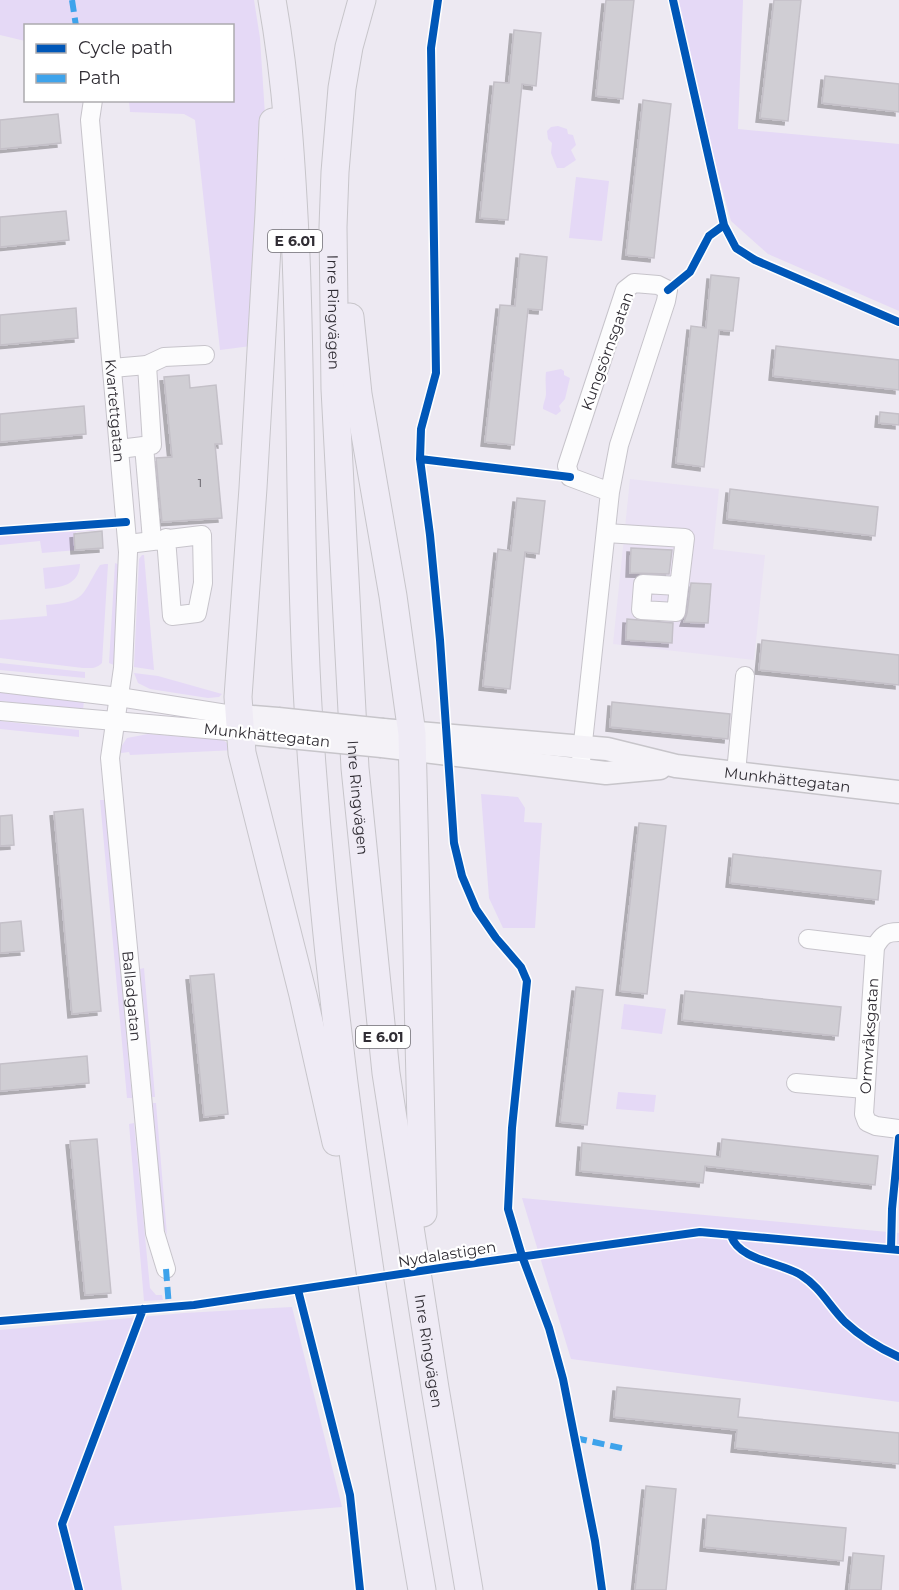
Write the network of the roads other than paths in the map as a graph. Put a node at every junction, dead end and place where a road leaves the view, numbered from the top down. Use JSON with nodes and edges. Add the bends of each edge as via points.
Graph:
{"nodes":[{"id":1,"x":267,"y":0,"type":"edge"},
{"id":2,"x":272,"y":0,"type":"edge"},
{"id":3,"x":359,"y":8,"type":"edge"},
{"id":4,"x":93,"y":102,"type":"edge"},
{"id":5,"x":205,"y":355,"type":"dead end"},
{"id":6,"x":147,"y":365,"type":"junction"},
{"id":7,"x":112,"y":368,"type":"junction"},
{"id":8,"x":144,"y":446,"type":"junction"},
{"id":9,"x":119,"y":449,"type":"junction"},
{"id":10,"x":610,"y":492,"type":"junction"},
{"id":11,"x":606,"y":533,"type":"junction"},
{"id":12,"x":128,"y":544,"type":"junction"},
{"id":13,"x":679,"y":586,"type":"dead end"},
{"id":14,"x":745,"y":676,"type":"dead end"},
{"id":15,"x":0,"y":683,"type":"edge"},
{"id":16,"x":119,"y":697,"type":"junction"},
{"id":17,"x":0,"y":711,"type":"edge"},
{"id":18,"x":116,"y":723,"type":"junction"},
{"id":19,"x":239,"y":724,"type":"junction"},
{"id":20,"x":412,"y":742,"type":"junction"},
{"id":21,"x":583,"y":748,"type":"junction"},
{"id":22,"x":676,"y":766,"type":"junction"},
{"id":23,"x":580,"y":771,"type":"junction"},
{"id":24,"x":736,"y":773,"type":"junction"},
{"id":25,"x":899,"y":792,"type":"edge"},
{"id":26,"x":899,"y":932,"type":"edge"},
{"id":27,"x":808,"y":939,"type":"dead end"},
{"id":28,"x":876,"y":947,"type":"junction"},
{"id":29,"x":796,"y":1083,"type":"dead end"},
{"id":30,"x":865,"y":1089,"type":"junction"},
{"id":31,"x":899,"y":1129,"type":"edge"},
{"id":32,"x":166,"y":1269,"type":"dead end"},
{"id":33,"x":384,"y":1363,"type":"junction"},
{"id":34,"x":435,"y":1388,"type":"junction"},
{"id":35,"x":422,"y":1590,"type":"edge"},
{"id":36,"x":469,"y":1590,"type":"edge"}],
"edges":[{"from":1,"to":19,"type":"highway","via":[[272,167]]},
{"from":2,"to":33,"type":"highway","number":"E 6.01","via":[[289,129],[304,626],[318,848],[350,1128]]},
{"from":3,"to":20,"type":"highway","via":[[347,87],[344,145],[350,322]]},
{"from":3,"to":34,"type":"highway","name":"Inre Ringvägen","number":"E 6.01","via":[[342,88],[333,227],[335,389],[350,677],[386,1073]]},
{"from":4,"to":7,"type":"street","name":"Kvartettgatan","via":[[90,120]]},
{"from":5,"to":6,"type":"street","via":[[164,357]]},
{"from":6,"to":7,"type":"street"},
{"from":6,"to":8,"type":"street","via":[[152,445]]},
{"from":7,"to":9,"type":"street","name":"Kvartettgatan"},
{"from":8,"to":9,"type":"street"},
{"from":8,"to":12,"type":"street","via":[[159,539]]},
{"from":9,"to":12,"type":"street","name":"Kvartettgatan"},
{"from":10,"to":10,"type":"street","name":"Kungsörnsgatan","via":[[619,445],[666,301],[668,290],[658,285],[633,283],[625,290],[567,466],[570,477]]},
{"from":10,"to":11,"type":"street","name":"Kungsörnsgatan"},
{"from":11,"to":13,"type":"street","via":[[685,538]]},
{"from":11,"to":21,"type":"street","name":"Kungsörnsgatan"},
{"from":12,"to":16,"type":"street","name":"Kvartettgatan"},
{"from":14,"to":24,"type":"street"},
{"from":15,"to":16,"type":"street","name":"Munkhättegatan"},
{"from":16,"to":18,"type":"street","name":"Kvartettgatan"},
{"from":16,"to":19,"type":"street","name":"Munkhättegatan"},
{"from":17,"to":18,"type":"street","name":"Munkhättegatan"},
{"from":18,"to":19,"type":"street","name":"Munkhättegatan"},
{"from":18,"to":32,"type":"street","name":"Balladgatan","via":[[110,758],[112,781],[154,1233]]},
{"from":19,"to":20,"type":"main road","name":"Munkhättegatan","bridge":true},
{"from":19,"to":33,"type":"highway","via":[[242,753],[321,1074]]},
{"from":20,"to":21,"type":"main road","name":"Munkhättegatan"},
{"from":20,"to":23,"type":"main road","name":"Munkhättegatan"},
{"from":20,"to":34,"type":"highway","via":[[420,1148]]},
{"from":21,"to":22,"type":"main road","name":"Munkhättegatan","via":[[607,749]]},
{"from":21,"to":23,"type":"street","name":"Kungsörnsgatan"},
{"from":22,"to":23,"type":"main road","name":"Munkhättegatan","via":[[606,774]]},
{"from":22,"to":24,"type":"main road","name":"Munkhättegatan"},
{"from":24,"to":25,"type":"main road","name":"Munkhättegatan"},
{"from":26,"to":28,"type":"street","via":[[881,936]]},
{"from":27,"to":28,"type":"street"},
{"from":28,"to":30,"type":"street","name":"Ormvråksgatan"},
{"from":29,"to":30,"type":"street"},
{"from":30,"to":31,"type":"street","name":"Ormvråksgatan","via":[[867,1122]]},
{"from":33,"to":35,"type":"highway","number":"E 6.01"},
{"from":34,"to":36,"type":"highway","name":"Inre Ringvägen","number":"E 6.01"}]}
